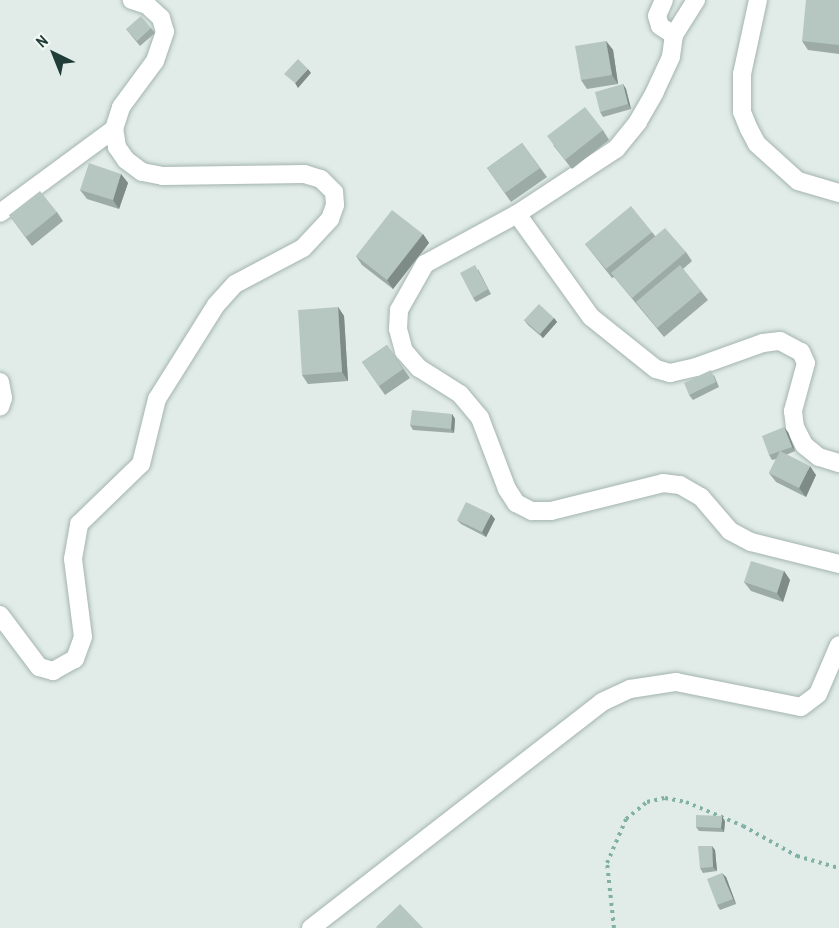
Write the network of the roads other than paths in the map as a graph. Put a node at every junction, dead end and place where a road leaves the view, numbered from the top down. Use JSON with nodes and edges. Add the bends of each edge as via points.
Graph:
{"nodes":[{"id":1,"x":132,"y":0,"type":"edge"},
{"id":2,"x":664,"y":0,"type":"edge"},
{"id":3,"x":696,"y":0,"type":"edge"},
{"id":4,"x":758,"y":0,"type":"edge"},
{"id":5,"x":674,"y":35,"type":"junction"},
{"id":6,"x":114,"y":129,"type":"junction"},
{"id":7,"x":839,"y":193,"type":"edge"},
{"id":8,"x":0,"y":213,"type":"edge"},
{"id":9,"x":517,"y":214,"type":"junction"},
{"id":10,"x":0,"y":382,"type":"edge"},
{"id":11,"x":0,"y":407,"type":"edge"},
{"id":12,"x":839,"y":463,"type":"edge"},
{"id":13,"x":839,"y":564,"type":"edge"},
{"id":14,"x":0,"y":615,"type":"edge"},
{"id":15,"x":839,"y":645,"type":"edge"},
{"id":16,"x":311,"y":928,"type":"edge"}],
"edges":[{"from":1,"to":6,"type":"street","via":[[147,5],[161,18],[165,32],[155,61],[121,107]]},
{"from":2,"to":5,"type":"street","via":[[657,16],[660,26]]},
{"from":3,"to":5,"type":"street"},
{"from":4,"to":7,"type":"street","via":[[742,74],[742,112],[749,129],[757,144],[798,181]]},
{"from":5,"to":9,"type":"street","via":[[671,57],[655,92],[616,149]]},
{"from":6,"to":8,"type":"street"},
{"from":6,"to":14,"type":"street","via":[[117,147],[142,172],[163,176],[305,174],[321,179],[334,192],[335,205],[330,219],[303,248],[235,284],[216,305],[157,399],[141,464],[79,525],[73,559],[83,637],[75,659],[53,671],[39,667]]},
{"from":9,"to":12,"type":"street","via":[[591,317],[656,369],[669,373],[696,367],[763,343],[780,341],[801,352],[806,363],[793,411],[795,427],[804,445],[819,457]]},
{"from":9,"to":13,"type":"street","via":[[425,264],[399,310],[398,329],[404,351],[419,368],[460,394],[480,418],[516,503],[532,511],[551,512],[663,483],[680,485],[701,496],[730,531],[751,542]]},
{"from":10,"to":11,"type":"street"},
{"from":15,"to":16,"type":"street","via":[[818,694],[801,707],[676,682],[630,689],[602,702]]}]}
